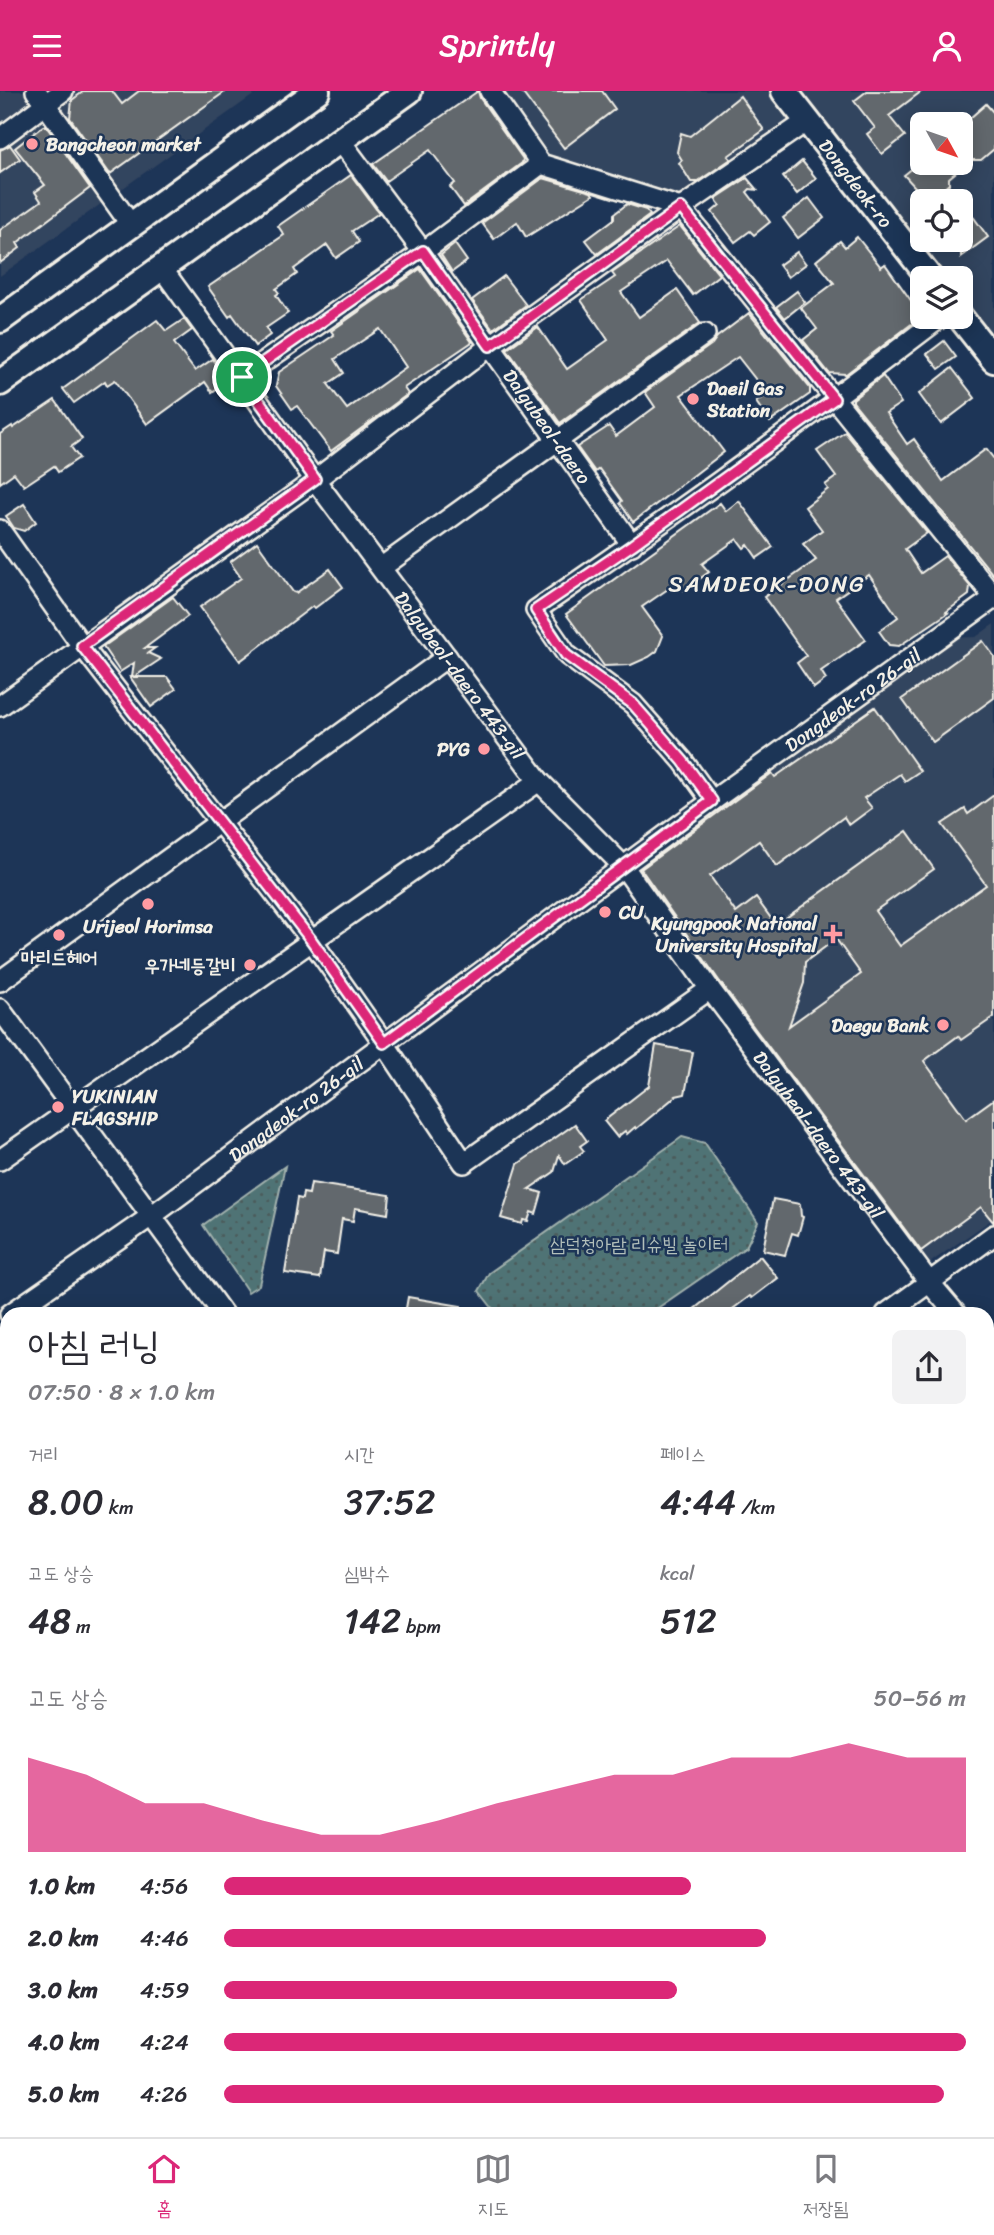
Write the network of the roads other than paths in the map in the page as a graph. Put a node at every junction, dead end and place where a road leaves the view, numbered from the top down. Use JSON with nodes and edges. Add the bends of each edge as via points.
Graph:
{"nodes":[{"id":1,"x":63,"y":91,"type":"edge"},
{"id":2,"x":317,"y":91,"type":"edge"},
{"id":3,"x":409,"y":91,"type":"edge"},
{"id":4,"x":490,"y":91,"type":"edge"},
{"id":5,"x":784,"y":91,"type":"edge"},
{"id":6,"x":40,"y":98,"type":"edge"},
{"id":7,"x":807,"y":121,"type":"junction"},
{"id":8,"x":0,"y":138,"type":"edge"},
{"id":9,"x":339,"y":139,"type":"junction"},
{"id":10,"x":541,"y":165,"type":"junction"},
{"id":11,"x":681,"y":208,"type":"junction"},
{"id":12,"x":131,"y":225,"type":"junction"},
{"id":13,"x":423,"y":251,"type":"junction"},
{"id":14,"x":921,"y":266,"type":"edge"},
{"id":15,"x":161,"y":267,"type":"junction"},
{"id":16,"x":0,"y":320,"type":"edge"},
{"id":17,"x":926,"y":329,"type":"edge"},
{"id":18,"x":969,"y":329,"type":"edge"},
{"id":19,"x":705,"y":334,"type":"dead end"},
{"id":20,"x":490,"y":346,"type":"junction"},
{"id":21,"x":994,"y":360,"type":"edge"},
{"id":22,"x":242,"y":377,"type":"junction"},
{"id":23,"x":0,"y":383,"type":"edge"},
{"id":24,"x":834,"y":399,"type":"junction"},
{"id":25,"x":558,"y":442,"type":"junction"},
{"id":26,"x":315,"y":479,"type":"junction"},
{"id":27,"x":0,"y":530,"type":"edge"},
{"id":28,"x":632,"y":545,"type":"junction"},
{"id":29,"x":382,"y":567,"type":"junction"},
{"id":30,"x":994,"y":598,"type":"edge"},
{"id":31,"x":82,"y":646,"type":"junction"},
{"id":32,"x":447,"y":657,"type":"junction"},
{"id":33,"x":0,"y":706,"type":"edge"},
{"id":34,"x":538,"y":781,"type":"junction"},
{"id":35,"x":712,"y":801,"type":"junction"},
{"id":36,"x":220,"y":823,"type":"junction"},
{"id":37,"x":624,"y":867,"type":"junction"},
{"id":38,"x":312,"y":941,"type":"junction"},
{"id":39,"x":0,"y":981,"type":"edge"},
{"id":40,"x":710,"y":989,"type":"junction"},
{"id":41,"x":0,"y":1009,"type":"edge"},
{"id":42,"x":384,"y":1043,"type":"junction"},
{"id":43,"x":72,"y":1109,"type":"junction"},
{"id":44,"x":0,"y":1160,"type":"edge"},
{"id":45,"x":150,"y":1217,"type":"junction"},
{"id":46,"x":994,"y":1235,"type":"edge"},
{"id":47,"x":929,"y":1282,"type":"junction"},
{"id":48,"x":21,"y":1307,"type":"edge"},
{"id":49,"x":218,"y":1307,"type":"edge"},
{"id":50,"x":895,"y":1307,"type":"edge"},
{"id":51,"x":950,"y":1307,"type":"edge"}],
"edges":[{"from":1,"to":6,"type":"street"},
{"from":2,"to":12,"type":"main road"},
{"from":3,"to":9,"type":"main road"},
{"from":4,"to":10,"type":"street"},
{"from":5,"to":7,"type":"main road","name":"Dongdeok-ro"},
{"from":6,"to":8,"type":"street"},
{"from":6,"to":12,"type":"street"},
{"from":7,"to":11,"type":"street","name":"Dongdeok-ro"},
{"from":7,"to":14,"type":"main road","name":"Dongdeok-ro"},
{"from":9,"to":13,"type":"street","name":"Dalgubeol-daero"},
{"from":9,"to":15,"type":"main road"},
{"from":10,"to":11,"type":"street"},
{"from":10,"to":13,"type":"street"},
{"from":11,"to":20,"type":"street"},
{"from":11,"to":24,"type":"street"},
{"from":12,"to":16,"type":"main road"},
{"from":13,"to":20,"type":"street","name":"Dalgubeol-daero"},
{"from":13,"to":22,"type":"street"},
{"from":15,"to":22,"type":"street","name":"Dalgubeol-daero 443-gil"},
{"from":15,"to":23,"type":"main road"},
{"from":17,"to":24,"type":"street"},
{"from":18,"to":21,"type":"main road"},
{"from":19,"to":25,"type":"street"},
{"from":20,"to":25,"type":"street","name":"Dalgubeol-daero"},
{"from":20,"to":26,"type":"street"},
{"from":22,"to":26,"type":"street","name":"Dalgubeol-daero 443-gil"},
{"from":24,"to":28,"type":"street"},
{"from":24,"to":30,"type":"street","name":"Dongdeok-ro 26-gil"},
{"from":25,"to":28,"type":"street","name":"Dalgubeol-daero"},
{"from":25,"to":29,"type":"street"},
{"from":26,"to":29,"type":"street","name":"Dalgubeol-daero 443-gil"},
{"from":26,"to":31,"type":"street"},
{"from":27,"to":31,"type":"street"},
{"from":28,"to":35,"type":"street","via":[[536,610],[566,655],[633,704]]},
{"from":29,"to":32,"type":"street","name":"Dalgubeol-daero 443-gil"},
{"from":30,"to":35,"type":"street","name":"Dongdeok-ro 26-gil"},
{"from":31,"to":33,"type":"street"},
{"from":31,"to":36,"type":"street"},
{"from":32,"to":34,"type":"street","name":"Dalgubeol-daero 443-gil"},
{"from":32,"to":36,"type":"street"},
{"from":34,"to":37,"type":"street","name":"Dalgubeol-daero 443-gil"},
{"from":34,"to":38,"type":"street"},
{"from":35,"to":37,"type":"street","name":"Dongdeok-ro 26-gil"},
{"from":36,"to":38,"type":"street"},
{"from":36,"to":39,"type":"street"},
{"from":37,"to":40,"type":"street","name":"Dalgubeol-daero 443-gil"},
{"from":37,"to":42,"type":"street","name":"Dongdeok-ro 26-gil"},
{"from":38,"to":42,"type":"street"},
{"from":38,"to":43,"type":"street"},
{"from":40,"to":42,"type":"street","via":[[464,1163]]},
{"from":40,"to":47,"type":"street","name":"Dalgubeol-daero 443-gil"},
{"from":41,"to":43,"type":"street"},
{"from":42,"to":45,"type":"street","name":"Dongdeok-ro 26-gil"},
{"from":43,"to":44,"type":"street"},
{"from":43,"to":45,"type":"street"},
{"from":45,"to":48,"type":"street","name":"Dongdeok-ro 26-gil"},
{"from":45,"to":49,"type":"street"},
{"from":46,"to":47,"type":"street"},
{"from":47,"to":50,"type":"street"},
{"from":47,"to":51,"type":"street","name":"Dalgubeol-daero 443-gil"}]}
